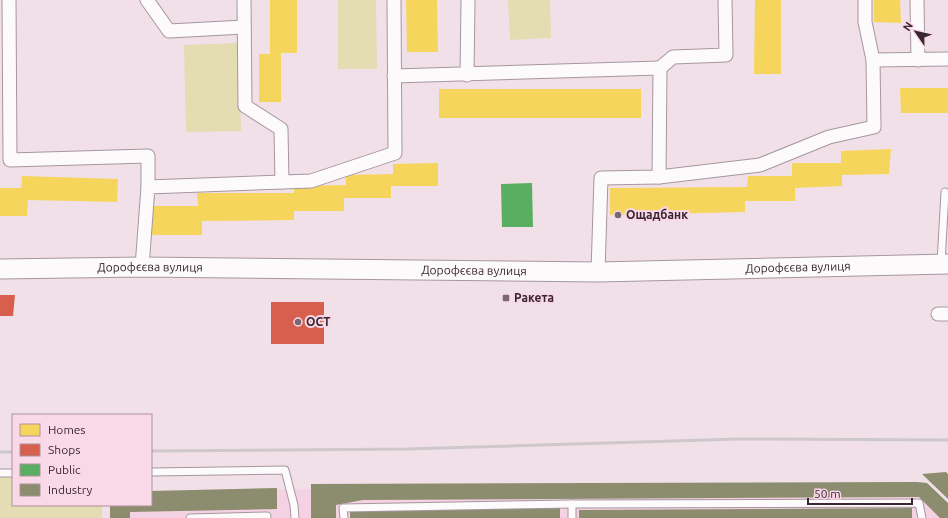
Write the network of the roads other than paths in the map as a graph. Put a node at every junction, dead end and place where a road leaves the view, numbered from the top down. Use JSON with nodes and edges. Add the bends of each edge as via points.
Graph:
{"nodes":[{"id":1,"x":9,"y":0,"type":"edge"},
{"id":2,"x":147,"y":0,"type":"edge"},
{"id":3,"x":244,"y":0,"type":"edge"},
{"id":4,"x":394,"y":0,"type":"edge"},
{"id":5,"x":468,"y":0,"type":"edge"},
{"id":6,"x":725,"y":0,"type":"edge"},
{"id":7,"x":865,"y":0,"type":"edge"},
{"id":8,"x":917,"y":0,"type":"edge"},
{"id":9,"x":244,"y":27,"type":"junction"},
{"id":10,"x":874,"y":60,"type":"junction"},
{"id":11,"x":918,"y":60,"type":"junction"},
{"id":12,"x":948,"y":60,"type":"edge"},
{"id":13,"x":660,"y":68,"type":"junction"},
{"id":14,"x":467,"y":75,"type":"junction"},
{"id":15,"x":394,"y":76,"type":"junction"},
{"id":16,"x":659,"y":177,"type":"junction"},
{"id":17,"x":282,"y":182,"type":"junction"},
{"id":18,"x":148,"y":187,"type":"junction"},
{"id":19,"x":945,"y":192,"type":"dead end"},
{"id":20,"x":945,"y":264,"type":"edge"},
{"id":21,"x":142,"y":267,"type":"junction"},
{"id":22,"x":0,"y":269,"type":"edge"},
{"id":23,"x":598,"y":272,"type":"junction"},
{"id":24,"x":152,"y":472,"type":"edge"},
{"id":25,"x":0,"y":473,"type":"edge"},
{"id":26,"x":12,"y":473,"type":"edge"},
{"id":27,"x":572,"y":504,"type":"junction"},
{"id":28,"x":267,"y":516,"type":"dead end"},
{"id":29,"x":190,"y":518,"type":"edge"},
{"id":30,"x":295,"y":518,"type":"edge"},
{"id":31,"x":344,"y":518,"type":"edge"},
{"id":32,"x":572,"y":518,"type":"edge"},
{"id":33,"x":922,"y":518,"type":"edge"}],
"edges":[{"from":1,"to":18,"type":"street","via":[[10,160],[148,156]]},
{"from":2,"to":9,"type":"street","via":[[169,31]]},
{"from":3,"to":9,"type":"street"},
{"from":4,"to":15,"type":"street"},
{"from":5,"to":14,"type":"street"},
{"from":6,"to":13,"type":"street","via":[[726,56],[672,57]]},
{"from":7,"to":10,"type":"street","via":[[865,22]]},
{"from":8,"to":11,"type":"street"},
{"from":9,"to":17,"type":"street","via":[[245,106],[281,129]]},
{"from":10,"to":11,"type":"street"},
{"from":10,"to":16,"type":"street","via":[[874,127],[829,137],[760,165]]},
{"from":11,"to":12,"type":"street"},
{"from":13,"to":14,"type":"street"},
{"from":13,"to":16,"type":"street"},
{"from":14,"to":15,"type":"street"},
{"from":15,"to":17,"type":"street","via":[[394,153],[311,181]]},
{"from":16,"to":23,"type":"street","via":[[601,178]]},
{"from":17,"to":18,"type":"street"},
{"from":18,"to":21,"type":"street"},
{"from":19,"to":20,"type":"lane"},
{"from":20,"to":23,"type":"street","name":"Дорофєєва вулиця"},
{"from":21,"to":22,"type":"street","name":"Дорофєєва вулиця"},
{"from":21,"to":23,"type":"street","name":"Дорофєєва вулиця"},
{"from":24,"to":30,"type":"lane","via":[[285,470]]},
{"from":25,"to":26,"type":"lane"},
{"from":27,"to":31,"type":"lane","via":[[343,508]]},
{"from":27,"to":32,"type":"lane"},
{"from":27,"to":33,"type":"lane","via":[[919,504]]},
{"from":28,"to":29,"type":"lane"}]}
